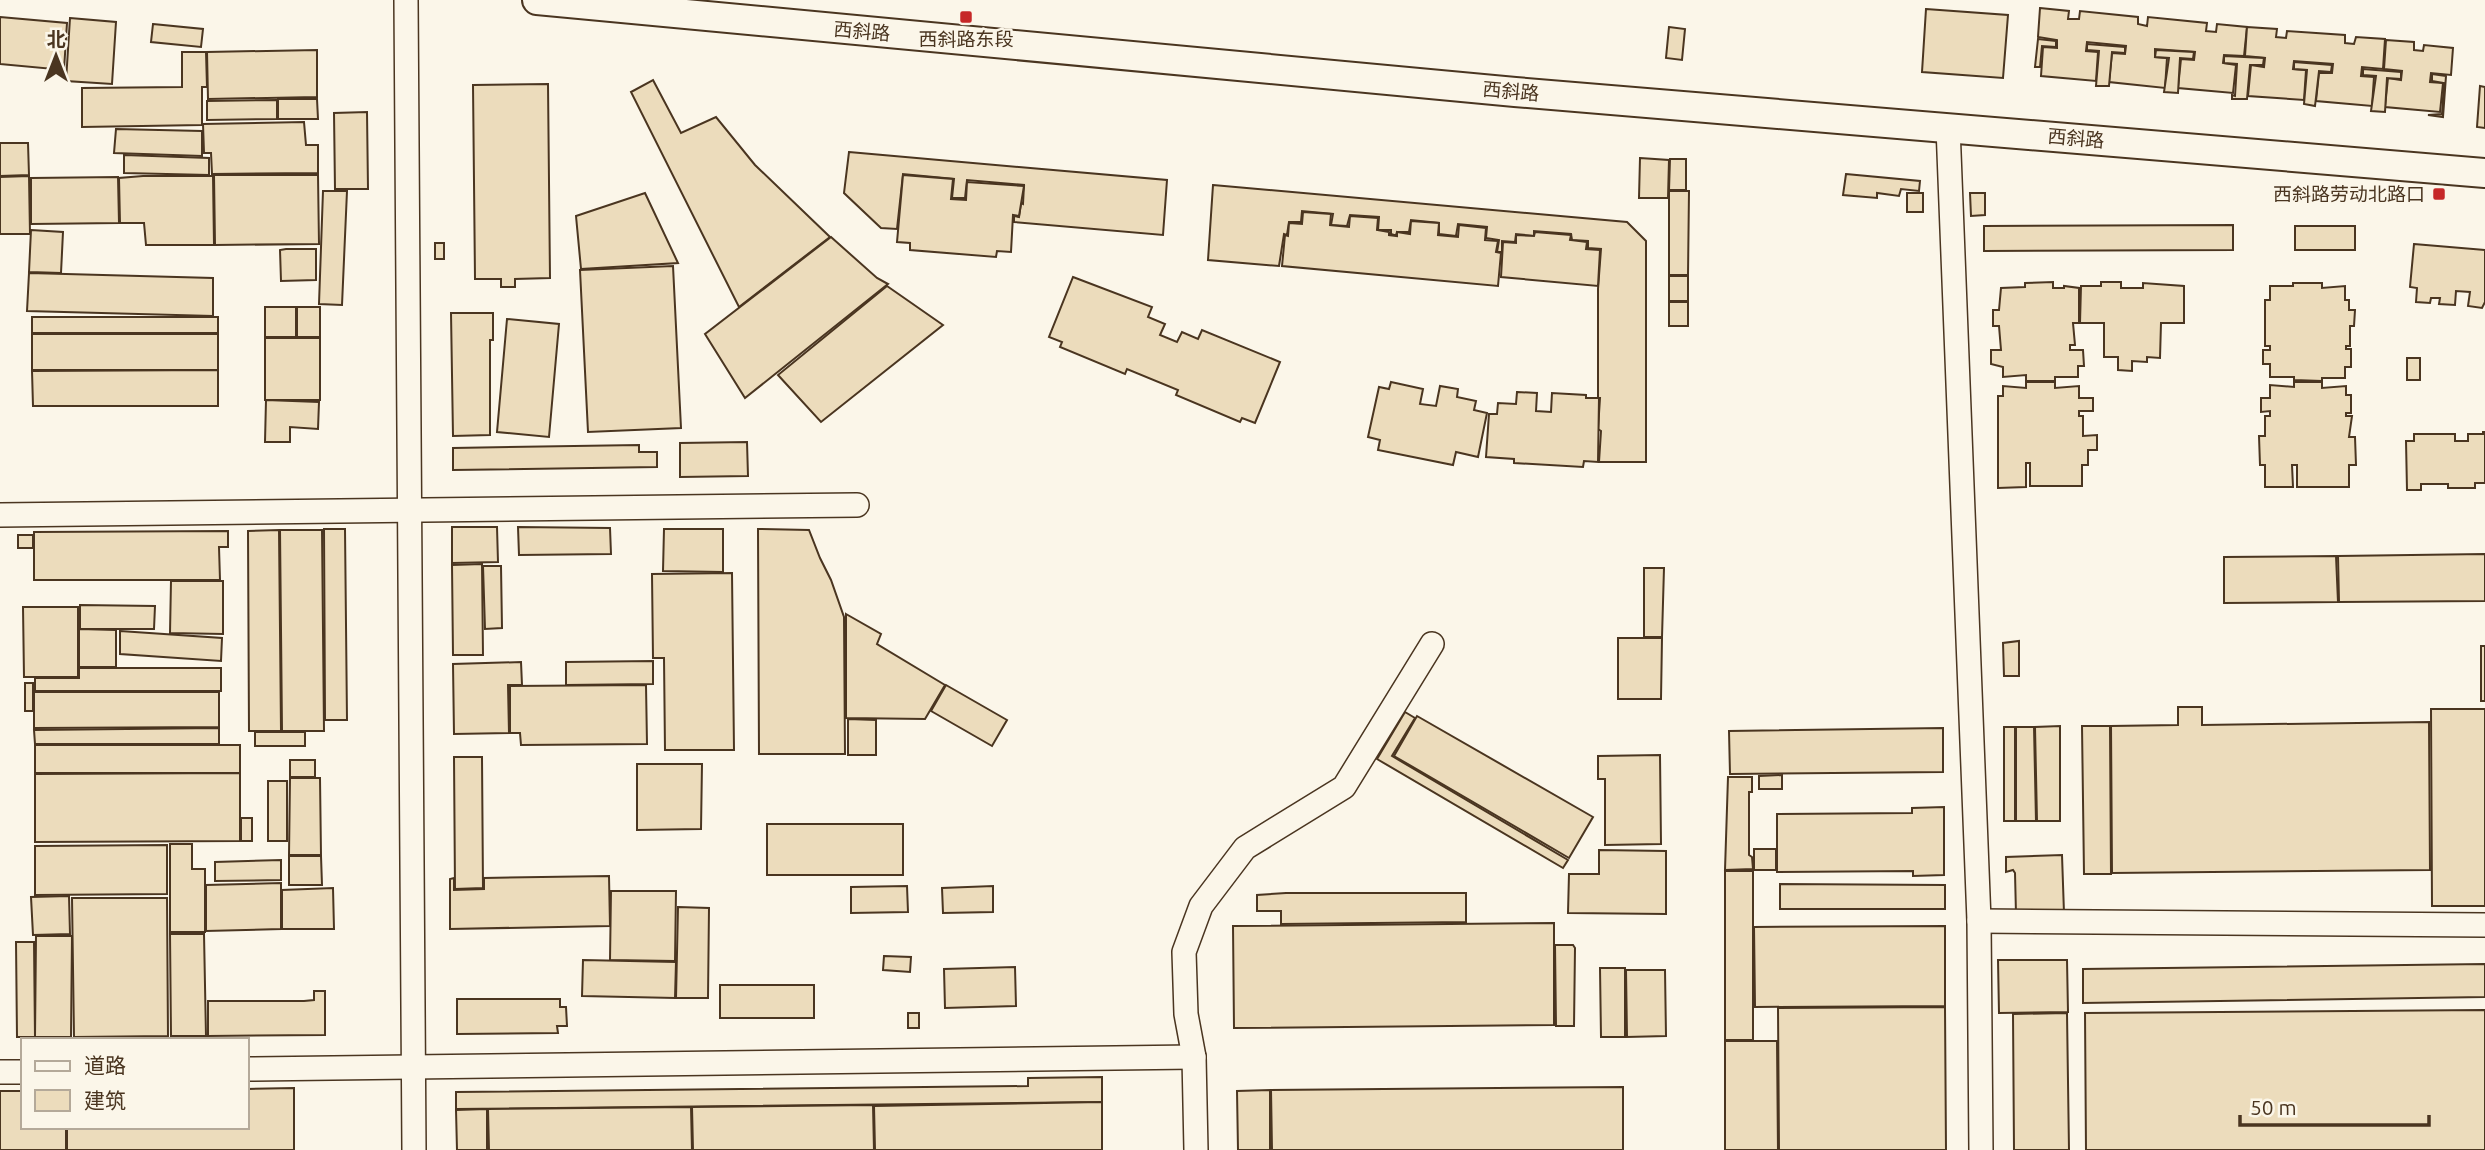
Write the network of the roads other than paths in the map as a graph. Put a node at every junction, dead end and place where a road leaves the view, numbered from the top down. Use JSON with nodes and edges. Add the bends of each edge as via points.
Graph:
{"nodes":[{"id":1,"x":406,"y":0,"type":"edge"},
{"id":2,"x":537,"y":0,"type":"edge"},
{"id":3,"x":1948,"y":127,"type":"junction"},
{"id":4,"x":2485,"y":173,"type":"edge"},
{"id":5,"x":857,"y":505,"type":"dead end"},
{"id":6,"x":409,"y":509,"type":"junction"},
{"id":7,"x":0,"y":515,"type":"edge"},
{"id":8,"x":1432,"y":645,"type":"dead end"},
{"id":9,"x":1979,"y":921,"type":"junction"},
{"id":10,"x":2485,"y":925,"type":"edge"},
{"id":11,"x":1194,"y":1057,"type":"junction"},
{"id":12,"x":413,"y":1067,"type":"junction"},
{"id":13,"x":248,"y":1069,"type":"edge"},
{"id":14,"x":0,"y":1072,"type":"edge"},
{"id":15,"x":21,"y":1072,"type":"edge"},
{"id":16,"x":414,"y":1150,"type":"edge"},
{"id":17,"x":1196,"y":1150,"type":"edge"},
{"id":18,"x":1981,"y":1150,"type":"edge"}],
"edges":[{"from":1,"to":6,"type":"street"},
{"from":2,"to":3,"type":"street","name":"西斜路","via":[[1501,91]]},
{"from":3,"to":4,"type":"street","name":"西斜路"},
{"from":3,"to":9,"type":"street"},
{"from":5,"to":6,"type":"street"},
{"from":6,"to":7,"type":"street"},
{"from":6,"to":12,"type":"street"},
{"from":8,"to":11,"type":"street","via":[[1344,787],[1245,848],[1201,906],[1184,952],[1186,1013]]},
{"from":9,"to":10,"type":"street"},
{"from":9,"to":18,"type":"street"},
{"from":11,"to":12,"type":"street"},
{"from":11,"to":17,"type":"street"},
{"from":12,"to":13,"type":"street"},
{"from":12,"to":16,"type":"street"},
{"from":14,"to":15,"type":"street"}]}
